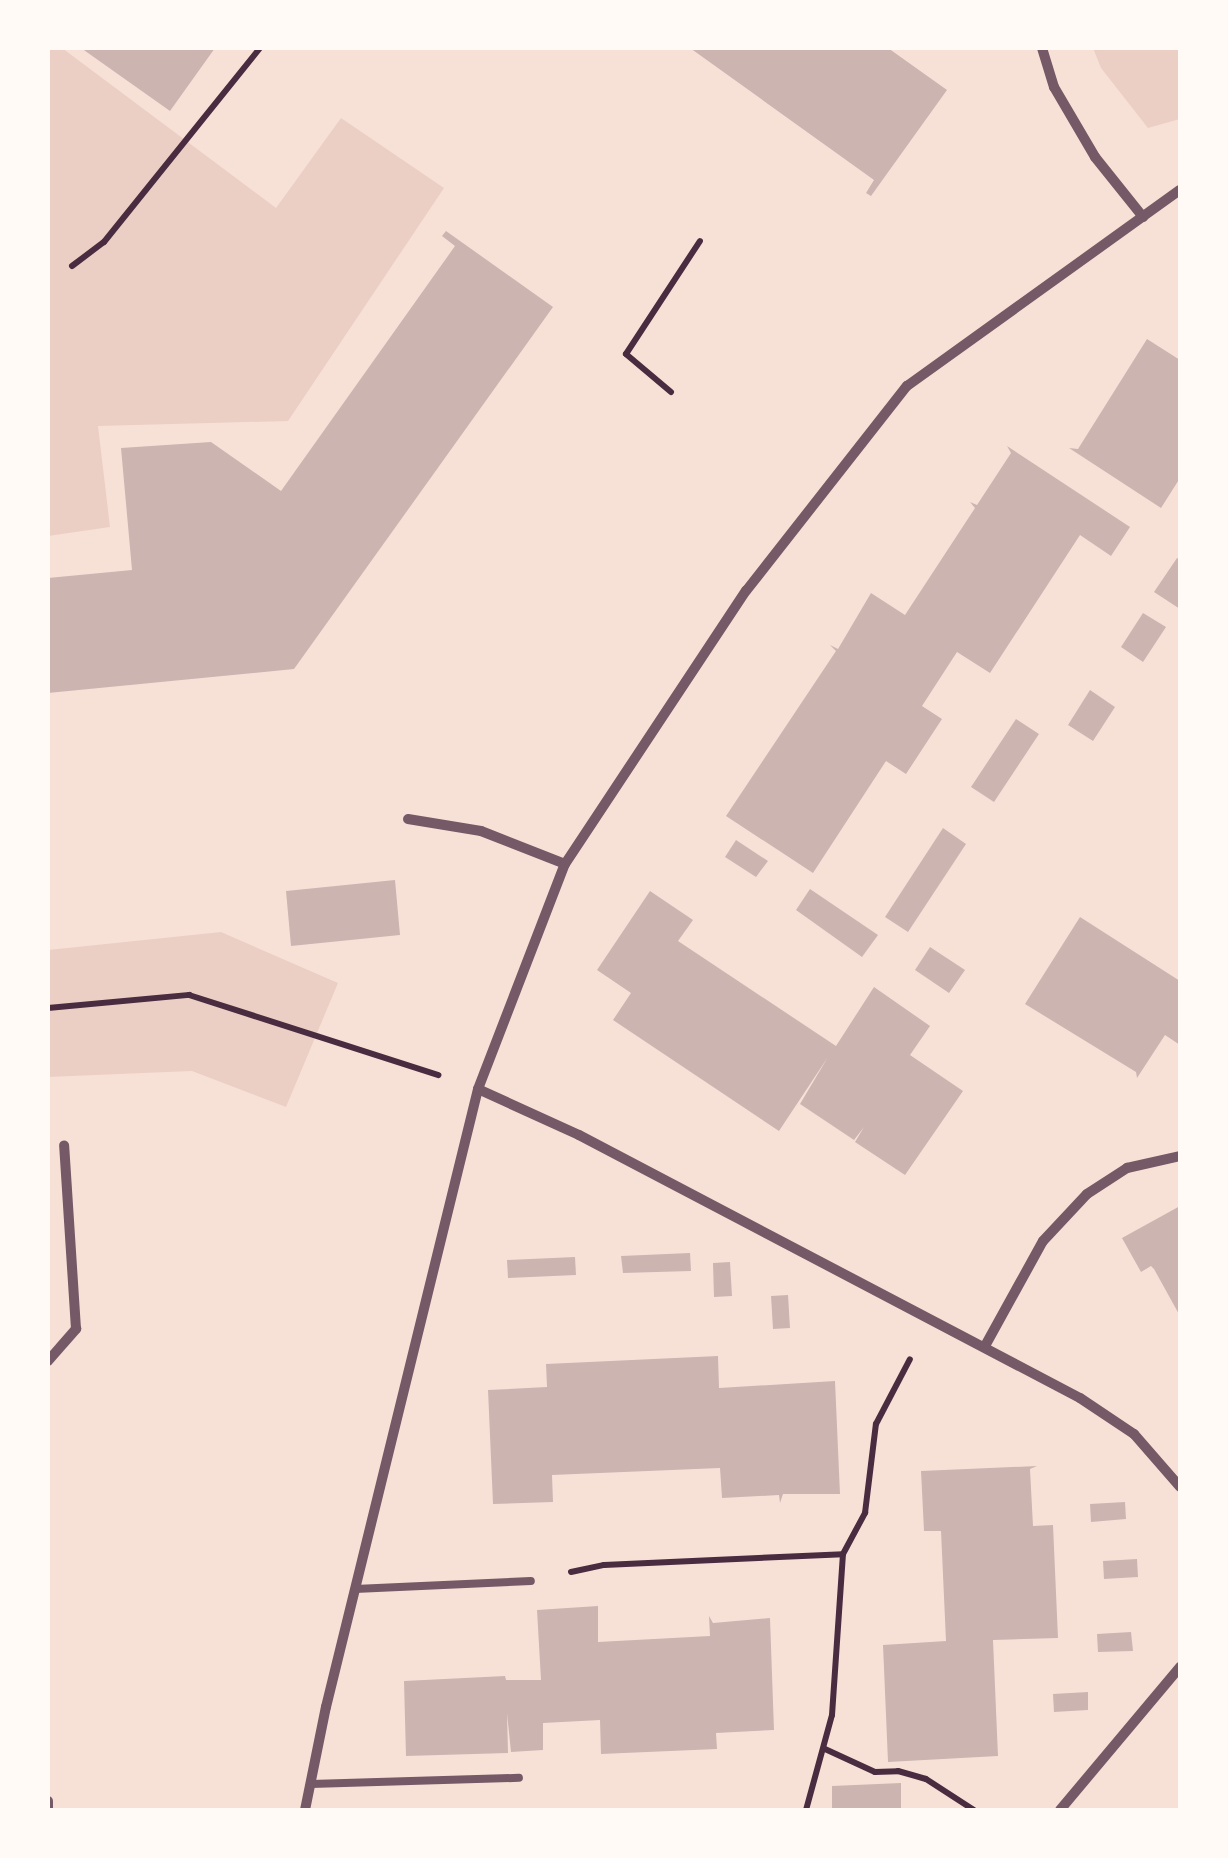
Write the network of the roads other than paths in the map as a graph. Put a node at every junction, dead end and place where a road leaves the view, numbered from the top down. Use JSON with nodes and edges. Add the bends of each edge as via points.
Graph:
{"nodes":[{"id":1,"x":1042,"y":48,"type":"edge"},
{"id":2,"x":1180,"y":190,"type":"edge"},
{"id":3,"x":1143,"y":217,"type":"junction"},
{"id":4,"x":408,"y":820,"type":"dead end"},
{"id":5,"x":565,"y":864,"type":"junction"},
{"id":6,"x":478,"y":1089,"type":"junction"},
{"id":7,"x":64,"y":1146,"type":"dead end"},
{"id":8,"x":1180,"y":1156,"type":"edge"},
{"id":9,"x":985,"y":1346,"type":"junction"},
{"id":10,"x":48,"y":1361,"type":"edge"},
{"id":11,"x":1180,"y":1488,"type":"edge"},
{"id":12,"x":531,"y":1581,"type":"road end"},
{"id":13,"x":355,"y":1589,"type":"junction"},
{"id":14,"x":1180,"y":1666,"type":"edge"},
{"id":15,"x":519,"y":1778,"type":"dead end"},
{"id":16,"x":311,"y":1784,"type":"junction"},
{"id":17,"x":48,"y":1800,"type":"edge"},
{"id":18,"x":48,"y":1810,"type":"edge"},
{"id":19,"x":305,"y":1810,"type":"edge"},
{"id":20,"x":1060,"y":1810,"type":"edge"}],
"edges":[{"from":1,"to":3,"type":"street","via":[[1054,87],[1095,157]]},
{"from":2,"to":3,"type":"street"},
{"from":3,"to":5,"type":"street","via":[[906,386],[746,591]]},
{"from":4,"to":5,"type":"street","via":[[480,831]]},
{"from":5,"to":6,"type":"street"},
{"from":6,"to":9,"type":"street"},
{"from":6,"to":13,"type":"street"},
{"from":7,"to":10,"type":"street","via":[[76,1329]]},
{"from":8,"to":9,"type":"street","via":[[1127,1168],[1088,1194],[1042,1241]]},
{"from":9,"to":11,"type":"street","via":[[1134,1434]]},
{"from":12,"to":13,"type":"lane"},
{"from":13,"to":16,"type":"street"},
{"from":14,"to":20,"type":"street"},
{"from":15,"to":16,"type":"lane"},
{"from":16,"to":19,"type":"street"},
{"from":17,"to":18,"type":"street"}]}
